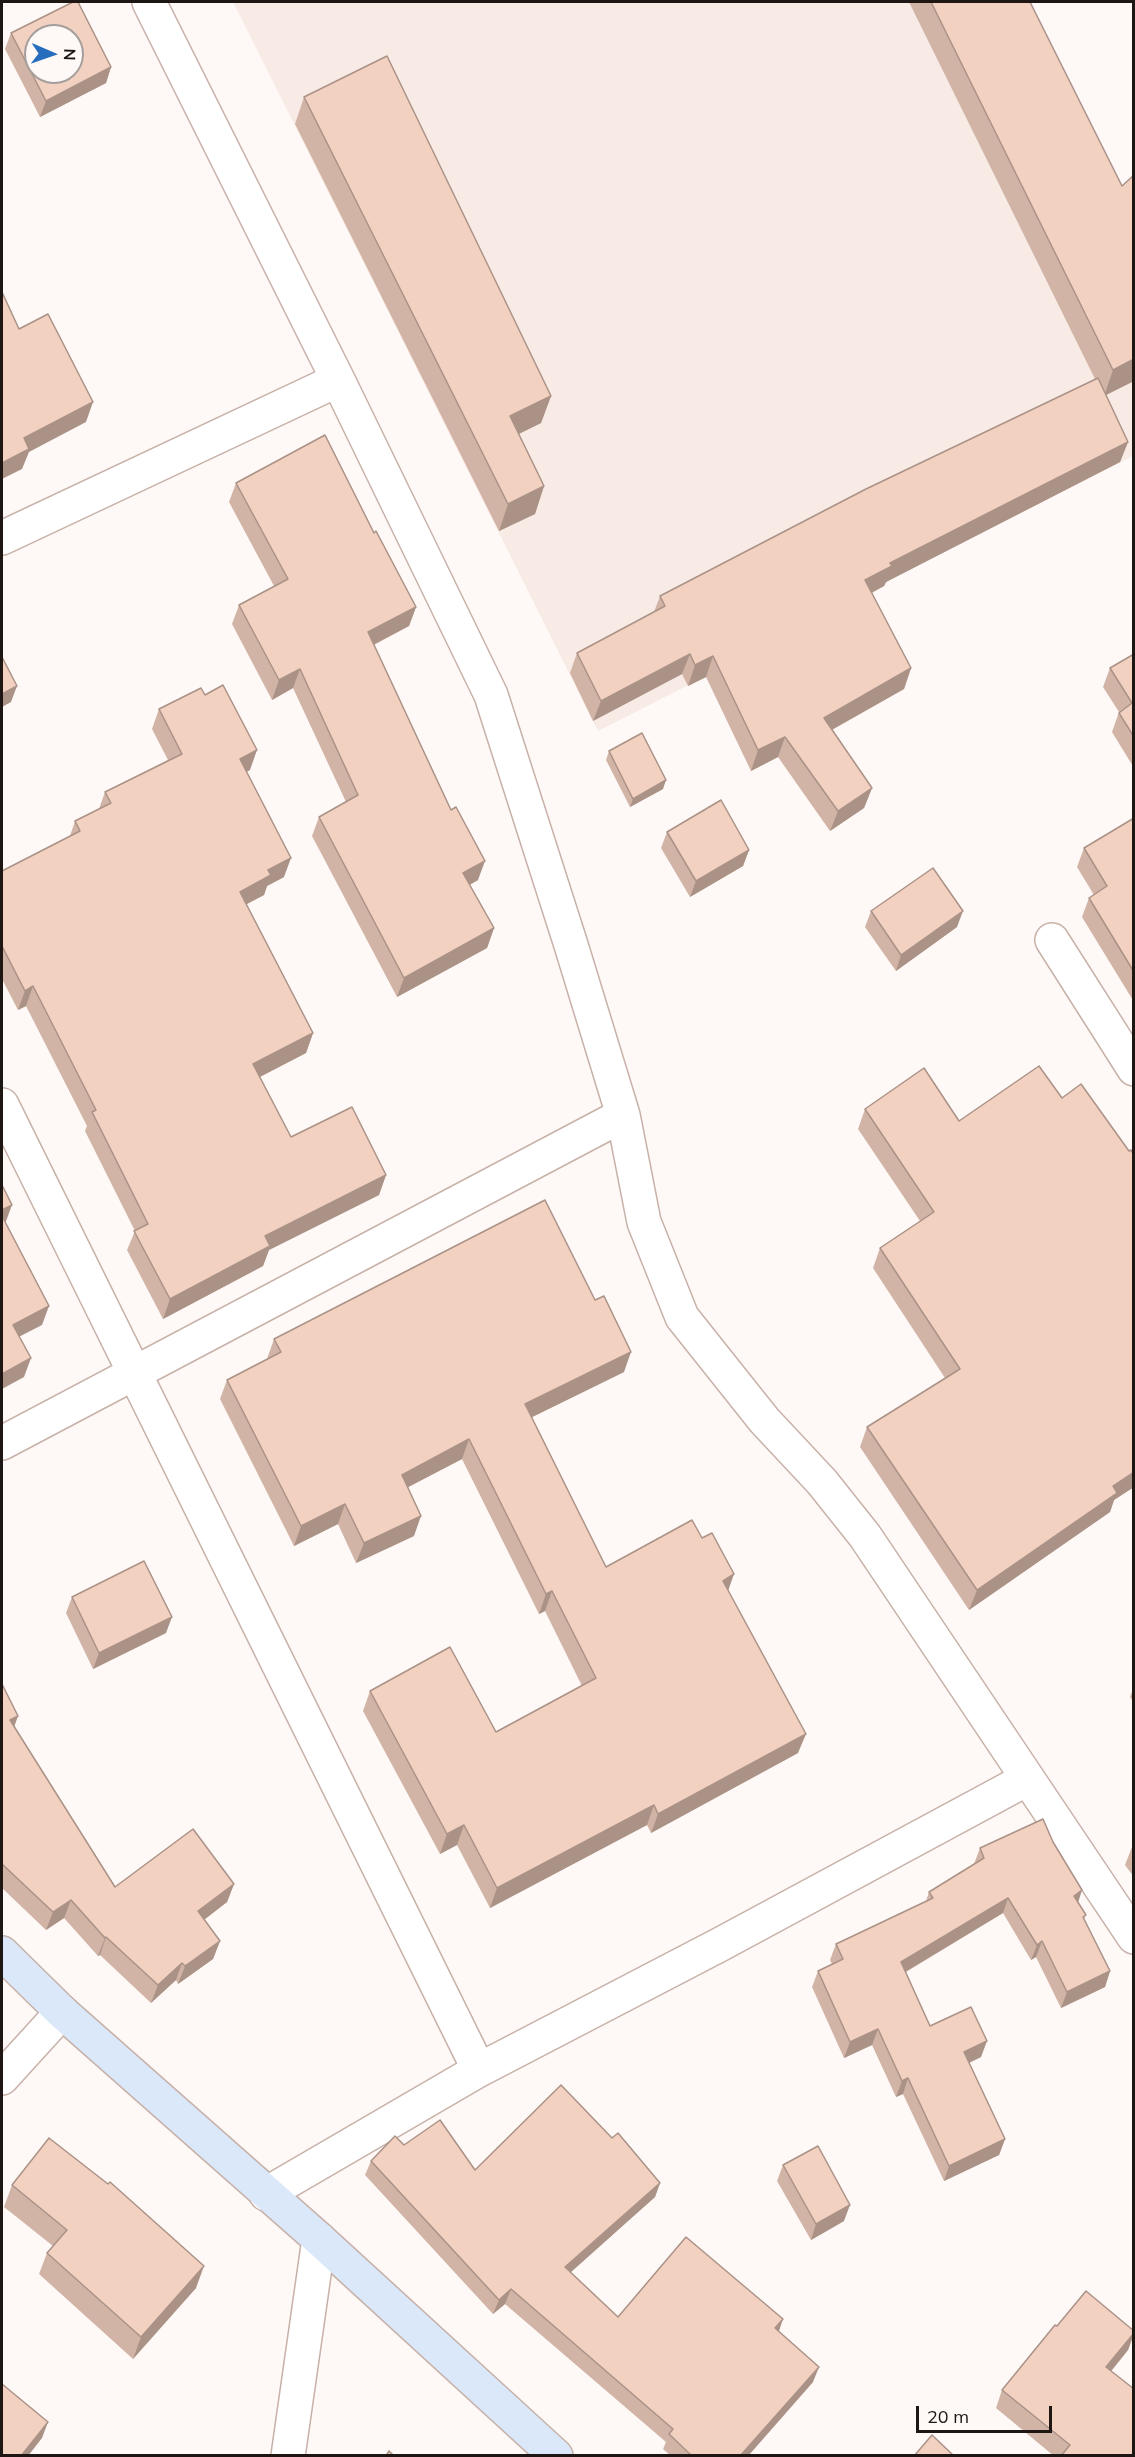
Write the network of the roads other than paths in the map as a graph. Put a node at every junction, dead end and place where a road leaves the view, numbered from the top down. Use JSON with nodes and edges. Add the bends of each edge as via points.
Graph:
{"nodes":[{"id":1,"x":149,"y":2,"type":"edge"},
{"id":2,"x":338,"y":380,"type":"junction"},
{"id":3,"x":2,"y":538,"type":"edge"},
{"id":4,"x":1052,"y":940,"type":"dead end"},
{"id":5,"x":1134,"y":1068,"type":"edge"},
{"id":6,"x":2,"y":1105,"type":"edge"},
{"id":7,"x":623,"y":1115,"type":"junction"},
{"id":8,"x":134,"y":1372,"type":"junction"},
{"id":9,"x":2,"y":1443,"type":"edge"},
{"id":10,"x":1027,"y":1779,"type":"junction"},
{"id":11,"x":1134,"y":1937,"type":"edge"},
{"id":12,"x":2,"y":1953,"type":"edge"},
{"id":13,"x":62,"y":2012,"type":"junction"},
{"id":14,"x":479,"y":2070,"type":"junction"},
{"id":15,"x":2,"y":2078,"type":"edge"},
{"id":16,"x":266,"y":2194,"type":"junction"},
{"id":17,"x":319,"y":2239,"type":"junction"},
{"id":18,"x":288,"y":2456,"type":"edge"},
{"id":19,"x":556,"y":2456,"type":"edge"}],
"edges":[{"from":1,"to":2,"type":"street"},
{"from":2,"to":3,"type":"street"},
{"from":2,"to":7,"type":"street","via":[[490,695]]},
{"from":4,"to":5,"type":"street"},
{"from":6,"to":8,"type":"street"},
{"from":7,"to":8,"type":"street"},
{"from":7,"to":10,"type":"street","via":[[644,1222],[682,1317],[764,1420],[822,1482],[865,1536]]},
{"from":8,"to":9,"type":"street"},
{"from":8,"to":14,"type":"street"},
{"from":10,"to":11,"type":"street"},
{"from":10,"to":14,"type":"street"},
{"from":12,"to":13,"type":"street"},
{"from":13,"to":15,"type":"street"},
{"from":13,"to":16,"type":"street"},
{"from":14,"to":16,"type":"street"},
{"from":16,"to":17,"type":"street"},
{"from":17,"to":18,"type":"street"},
{"from":17,"to":19,"type":"street"}]}
